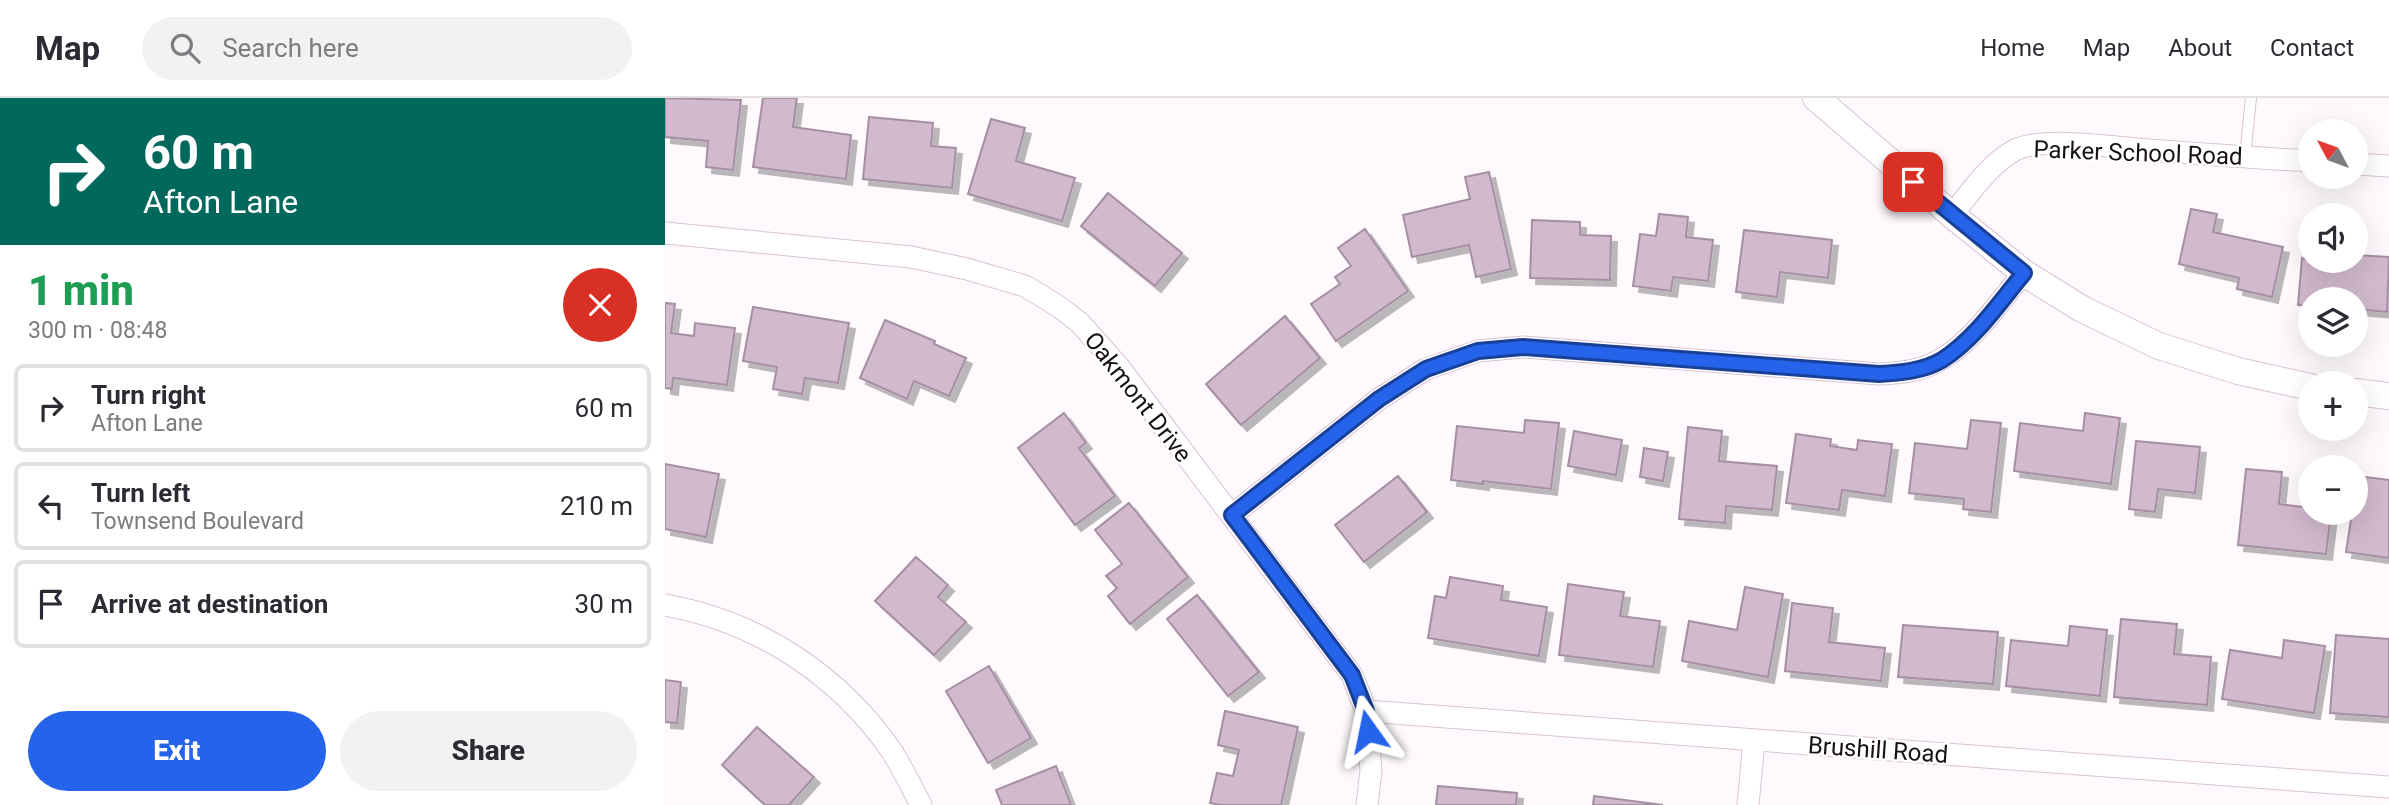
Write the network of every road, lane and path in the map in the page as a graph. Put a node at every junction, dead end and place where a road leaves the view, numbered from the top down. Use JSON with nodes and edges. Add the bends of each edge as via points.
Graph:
{"nodes":[{"id":1,"x":1816,"y":98,"type":"edge"},
{"id":2,"x":2251,"y":98,"type":"edge"},
{"id":3,"x":2245,"y":157,"type":"junction"},
{"id":4,"x":2298,"y":160,"type":"edge"},
{"id":5,"x":2368,"y":165,"type":"edge"},
{"id":6,"x":2389,"y":166,"type":"edge"},
{"id":7,"x":1952,"y":215,"type":"junction"},
{"id":8,"x":665,"y":233,"type":"edge"},
{"id":9,"x":2024,"y":273,"type":"junction"},
{"id":10,"x":2298,"y":384,"type":"edge"},
{"id":11,"x":2368,"y":394,"type":"edge"},
{"id":12,"x":2389,"y":396,"type":"edge"},
{"id":13,"x":1232,"y":515,"type":"junction"},
{"id":14,"x":665,"y":605,"type":"edge"},
{"id":15,"x":1366,"y":711,"type":"junction"},
{"id":16,"x":1754,"y":741,"type":"junction"},
{"id":17,"x":2389,"y":788,"type":"edge"},
{"id":18,"x":921,"y":805,"type":"edge"},
{"id":19,"x":1367,"y":805,"type":"edge"},
{"id":20,"x":1748,"y":805,"type":"edge"}],
"edges":[{"from":1,"to":7,"type":"street"},
{"from":2,"to":3,"type":"lane"},
{"from":3,"to":4,"type":"street","name":"Parker School Road"},
{"from":3,"to":7,"type":"street","name":"Parker School Road","via":[[2032,144],[2005,158]]},
{"from":5,"to":6,"type":"street"},
{"from":7,"to":9,"type":"street"},
{"from":8,"to":13,"type":"street","name":"Oakmont Drive","via":[[911,257],[1025,286],[1080,323],[1100,344]]},
{"from":9,"to":10,"type":"street","via":[[2082,309],[2159,346]]},
{"from":9,"to":13,"type":"street","via":[[1968,339],[1940,361],[1907,372],[1879,374],[1523,347],[1478,351],[1426,369],[1379,399]]},
{"from":11,"to":12,"type":"street"},
{"from":13,"to":15,"type":"street","name":"Oakmont Drive","via":[[1352,675]]},
{"from":14,"to":18,"type":"street","via":[[742,626],[824,677],[859,710],[893,754]]},
{"from":15,"to":16,"type":"street","name":"Brushill Road"},
{"from":15,"to":19,"type":"street","name":"Oakmont Drive","via":[[1371,771]]},
{"from":16,"to":17,"type":"street","name":"Brushill Road"},
{"from":16,"to":20,"type":"street"}]}
